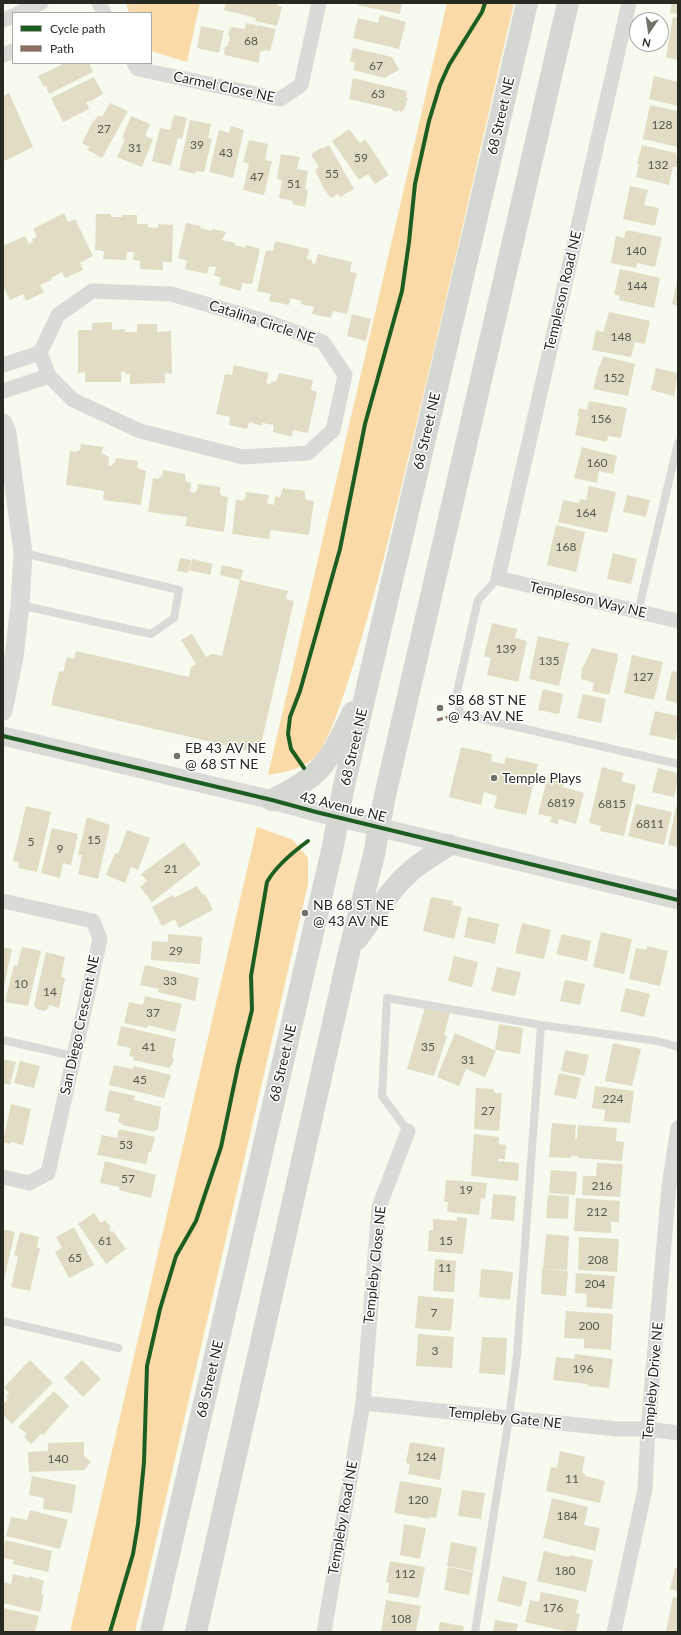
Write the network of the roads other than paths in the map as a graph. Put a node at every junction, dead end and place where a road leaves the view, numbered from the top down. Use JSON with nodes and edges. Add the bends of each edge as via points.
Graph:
{"nodes":[{"id":1,"x":41,"y":3,"type":"edge"},
{"id":2,"x":319,"y":3,"type":"edge"},
{"id":3,"x":527,"y":3,"type":"edge"},
{"id":4,"x":568,"y":3,"type":"edge"},
{"id":5,"x":629,"y":3,"type":"edge"},
{"id":6,"x":21,"y":12,"type":"edge"},
{"id":7,"x":12,"y":52,"type":"edge"},
{"id":8,"x":3,"y":56,"type":"edge"},
{"id":9,"x":135,"y":64,"type":"edge"},
{"id":10,"x":40,"y":353,"type":"junction"},
{"id":11,"x":3,"y":365,"type":"edge"},
{"id":12,"x":49,"y":376,"type":"junction"},
{"id":13,"x":3,"y":391,"type":"edge"},
{"id":14,"x":3,"y":423,"type":"edge"},
{"id":15,"x":678,"y":442,"type":"edge"},
{"id":16,"x":23,"y":554,"type":"junction"},
{"id":17,"x":498,"y":578,"type":"junction"},
{"id":18,"x":20,"y":605,"type":"junction"},
{"id":19,"x":638,"y":612,"type":"junction"},
{"id":20,"x":678,"y":621,"type":"edge"},
{"id":21,"x":370,"y":679,"type":"junction"},
{"id":22,"x":3,"y":711,"type":"edge"},
{"id":23,"x":3,"y":736,"type":"edge"},
{"id":24,"x":678,"y":764,"type":"edge"},
{"id":25,"x":272,"y":800,"type":"junction"},
{"id":26,"x":339,"y":817,"type":"junction"},
{"id":27,"x":380,"y":827,"type":"junction"},
{"id":28,"x":449,"y":845,"type":"junction"},
{"id":29,"x":678,"y":900,"type":"edge"},
{"id":30,"x":3,"y":901,"type":"edge"},
{"id":31,"x":350,"y":948,"type":"junction"},
{"id":32,"x":541,"y":1025,"type":"junction"},
{"id":33,"x":3,"y":1040,"type":"edge"},
{"id":34,"x":678,"y":1046,"type":"edge"},
{"id":35,"x":74,"y":1056,"type":"junction"},
{"id":36,"x":678,"y":1128,"type":"edge"},
{"id":37,"x":408,"y":1131,"type":"joint"},
{"id":38,"x":3,"y":1177,"type":"edge"},
{"id":39,"x":673,"y":1186,"type":"edge"},
{"id":40,"x":3,"y":1321,"type":"edge"},
{"id":41,"x":118,"y":1348,"type":"dead end"},
{"id":42,"x":363,"y":1403,"type":"junction"},
{"id":43,"x":509,"y":1418,"type":"junction"},
{"id":44,"x":648,"y":1430,"type":"junction"},
{"id":45,"x":678,"y":1434,"type":"edge"},
{"id":46,"x":151,"y":1632,"type":"edge"},
{"id":47,"x":196,"y":1632,"type":"edge"},
{"id":48,"x":324,"y":1632,"type":"edge"},
{"id":49,"x":475,"y":1632,"type":"edge"},
{"id":50,"x":614,"y":1632,"type":"edge"}],
"edges":[{"from":1,"to":6,"type":"street"},
{"from":2,"to":9,"type":"street","name":"Carmel Close NE","via":[[301,85],[280,99],[138,69]]},
{"from":3,"to":21,"type":"main road","name":"68 Street NE"},
{"from":4,"to":27,"type":"main road","via":[[384,800]]},
{"from":5,"to":17,"type":"street","name":"Templeson Road NE"},
{"from":7,"to":8,"type":"street"},
{"from":10,"to":11,"type":"street"},
{"from":10,"to":12,"type":"street","name":"Catalina Circle NE"},
{"from":10,"to":12,"type":"street","name":"Catalina Circle NE","via":[[58,315],[92,291],[171,294],[268,322],[323,342],[345,375],[333,430],[308,453],[243,457],[140,431],[72,400]]},
{"from":12,"to":13,"type":"street"},
{"from":14,"to":16,"type":"street","via":[[7,433]]},
{"from":15,"to":19,"type":"lane"},
{"from":16,"to":18,"type":"street"},
{"from":16,"to":18,"type":"lane","via":[[179,590],[174,618],[151,634]]},
{"from":17,"to":19,"type":"street","name":"Templeson Way NE"},
{"from":17,"to":24,"type":"lane","via":[[478,600],[457,692],[460,714]]},
{"from":18,"to":22,"type":"street","via":[[14,657]]},
{"from":19,"to":20,"type":"street","name":"Templeson Way NE"},
{"from":21,"to":25,"type":"main road","via":[[325,762],[306,781]]},
{"from":21,"to":26,"type":"main road","name":"68 Street NE","via":[[343,790]]},
{"from":23,"to":25,"type":"street","name":"43 Avenue NE"},
{"from":25,"to":26,"type":"street","name":"43 Avenue NE"},
{"from":26,"to":27,"type":"street","name":"43 Avenue NE"},
{"from":26,"to":46,"type":"main road","name":"68 Street NE"},
{"from":27,"to":28,"type":"street","name":"43 Avenue NE"},
{"from":27,"to":31,"type":"main road"},
{"from":28,"to":29,"type":"street","name":"43 Avenue NE"},
{"from":28,"to":31,"type":"main road","via":[[425,860],[395,886]]},
{"from":30,"to":35,"type":"street","name":"San Diego Crescent NE","via":[[93,921],[100,939]]},
{"from":31,"to":47,"type":"main road"},
{"from":32,"to":34,"type":"lane"},
{"from":32,"to":37,"type":"lane","via":[[387,998],[382,1096]]},
{"from":32,"to":43,"type":"lane","via":[[517,1355]]},
{"from":33,"to":35,"type":"lane"},
{"from":35,"to":38,"type":"street","name":"San Diego Crescent NE","via":[[48,1173],[29,1183]]},
{"from":36,"to":39,"type":"street","name":"Templeby Drive NE"},
{"from":37,"to":42,"type":"street","name":"Templeby Close NE","via":[[378,1207]]},
{"from":39,"to":44,"type":"street","name":"Templeby Drive NE"},
{"from":40,"to":41,"type":"lane"},
{"from":42,"to":43,"type":"street","name":"Templeby Gate NE"},
{"from":42,"to":48,"type":"street","name":"Templeby Road NE"},
{"from":43,"to":44,"type":"street","name":"Templeby Gate NE"},
{"from":43,"to":49,"type":"lane"},
{"from":44,"to":45,"type":"street","name":"Templeby Gate NE"},
{"from":44,"to":50,"type":"street","name":"Templeby Drive NE","via":[[645,1489]]}]}
